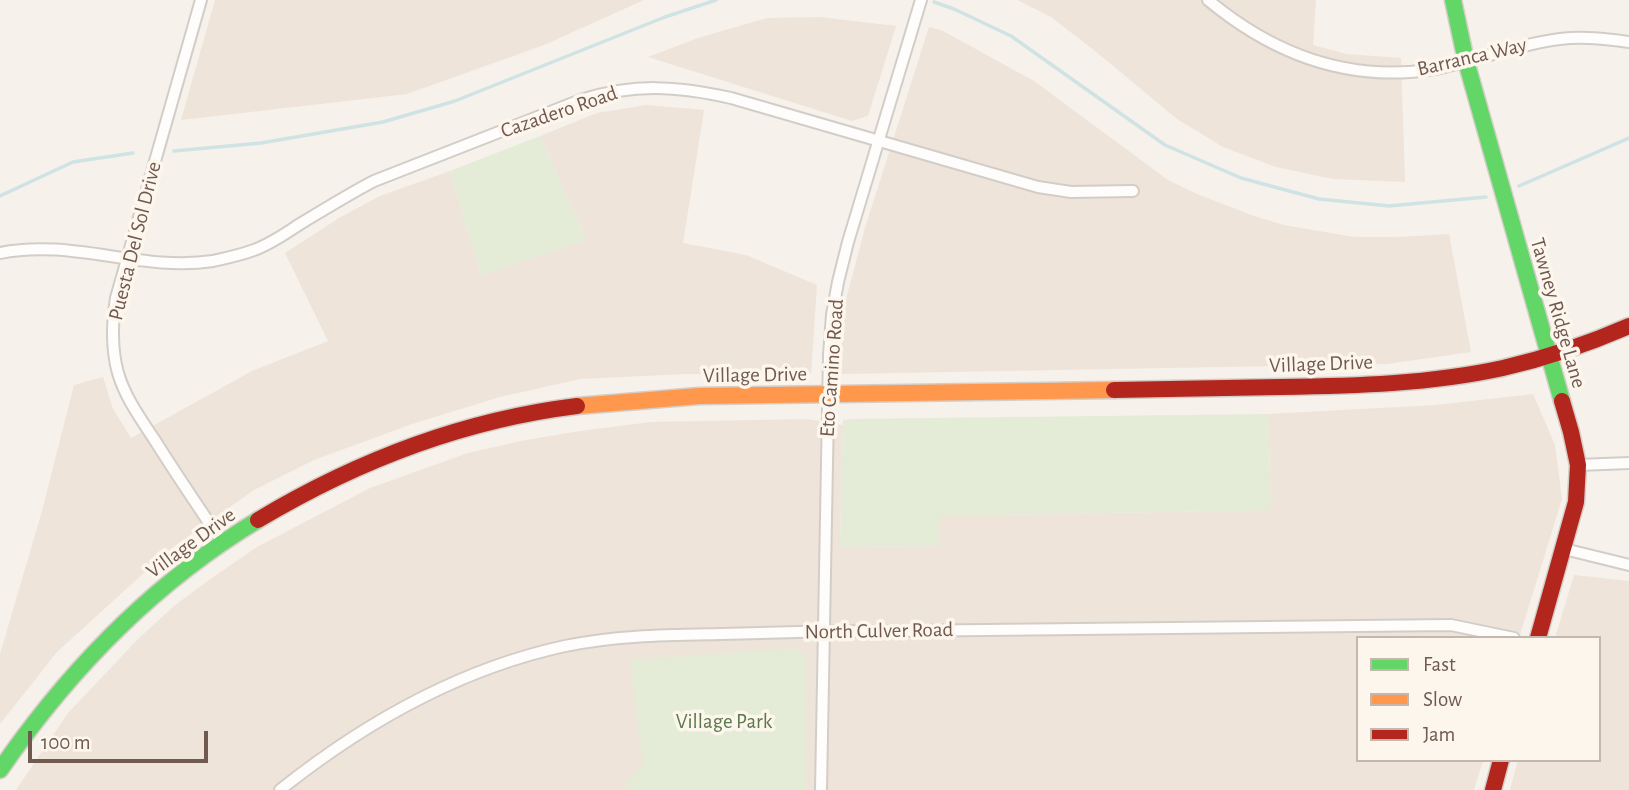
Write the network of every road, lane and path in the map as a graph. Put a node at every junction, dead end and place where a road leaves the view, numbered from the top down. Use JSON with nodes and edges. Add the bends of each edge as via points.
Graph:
{"nodes":[{"id":1,"x":201,"y":0,"type":"edge"},
{"id":2,"x":921,"y":0,"type":"edge"},
{"id":3,"x":1208,"y":0,"type":"edge"},
{"id":4,"x":1452,"y":0,"type":"edge"},
{"id":5,"x":1629,"y":42,"type":"edge"},
{"id":6,"x":1466,"y":61,"type":"junction"},
{"id":7,"x":878,"y":140,"type":"junction"},
{"id":8,"x":1133,"y":191,"type":"dead end"},
{"id":9,"x":0,"y":253,"type":"edge"},
{"id":10,"x":128,"y":258,"type":"junction"},
{"id":11,"x":1629,"y":326,"type":"edge"},
{"id":12,"x":1548,"y":357,"type":"junction"},
{"id":13,"x":828,"y":395,"type":"junction"},
{"id":14,"x":1629,"y":463,"type":"edge"},
{"id":15,"x":1578,"y":465,"type":"junction"},
{"id":16,"x":222,"y":542,"type":"junction"},
{"id":17,"x":1564,"y":549,"type":"junction"},
{"id":18,"x":1629,"y":565,"type":"edge"},
{"id":19,"x":823,"y":632,"type":"junction"},
{"id":20,"x":1504,"y":636,"type":"edge"},
{"id":21,"x":1539,"y":636,"type":"edge"},
{"id":22,"x":1500,"y":762,"type":"edge"},
{"id":23,"x":2,"y":763,"type":"edge"},
{"id":24,"x":280,"y":790,"type":"edge"},
{"id":25,"x":821,"y":790,"type":"edge"},
{"id":26,"x":1493,"y":790,"type":"edge"}],
"edges":[{"from":1,"to":10,"type":"street","name":"Puesta Del Sol Drive"},
{"from":2,"to":7,"type":"street","name":"Eto Camino Road"},
{"from":3,"to":6,"type":"street","name":"Barranca Way","via":[[1277,47],[1332,66],[1407,72]]},
{"from":4,"to":6,"type":"main road","name":"Tawney Ridge Lane"},
{"from":5,"to":6,"type":"street","name":"Barranca Way","via":[[1563,38]]},
{"from":6,"to":12,"type":"main road","name":"Tawney Ridge Lane"},
{"from":7,"to":8,"type":"street","name":"Cazadero Road","via":[[1038,187],[1071,192]]},
{"from":7,"to":10,"type":"street","name":"Cazadero Road","via":[[704,92],[646,87],[603,93],[374,181],[256,250],[211,261]]},
{"from":7,"to":13,"type":"street","name":"Eto Camino Road","via":[[838,282]]},
{"from":9,"to":10,"type":"street","name":"Cazadero Road","via":[[36,248]]},
{"from":10,"to":16,"type":"street","name":"Puesta Del Sol Drive","via":[[112,324],[118,373],[136,412]]},
{"from":11,"to":12,"type":"main road","name":"Village Drive"},
{"from":12,"to":13,"type":"main road","name":"Village Drive","via":[[1481,372],[1348,386]]},
{"from":12,"to":15,"type":"main road","name":"Tawney Ridge Lane"},
{"from":13,"to":16,"type":"main road","name":"Village Drive","via":[[619,401],[510,418],[445,434],[378,458]]},
{"from":13,"to":19,"type":"street","name":"Eto Camino Road"},
{"from":14,"to":15,"type":"street"},
{"from":15,"to":17,"type":"main road","name":"Tawney Ridge Lane","via":[[1576,502]]},
{"from":16,"to":23,"type":"main road","name":"Village Drive","via":[[110,634]]},
{"from":17,"to":18,"type":"street"},
{"from":17,"to":21,"type":"main road","name":"Tawney Ridge Lane"},
{"from":19,"to":20,"type":"street","name":"North Culver Road","via":[[1451,625]]},
{"from":19,"to":24,"type":"street","name":"North Culver Road","via":[[634,635],[513,660],[410,703],[350,738]]},
{"from":19,"to":25,"type":"street","name":"Eto Camino Road"},
{"from":22,"to":26,"type":"main road"}]}
